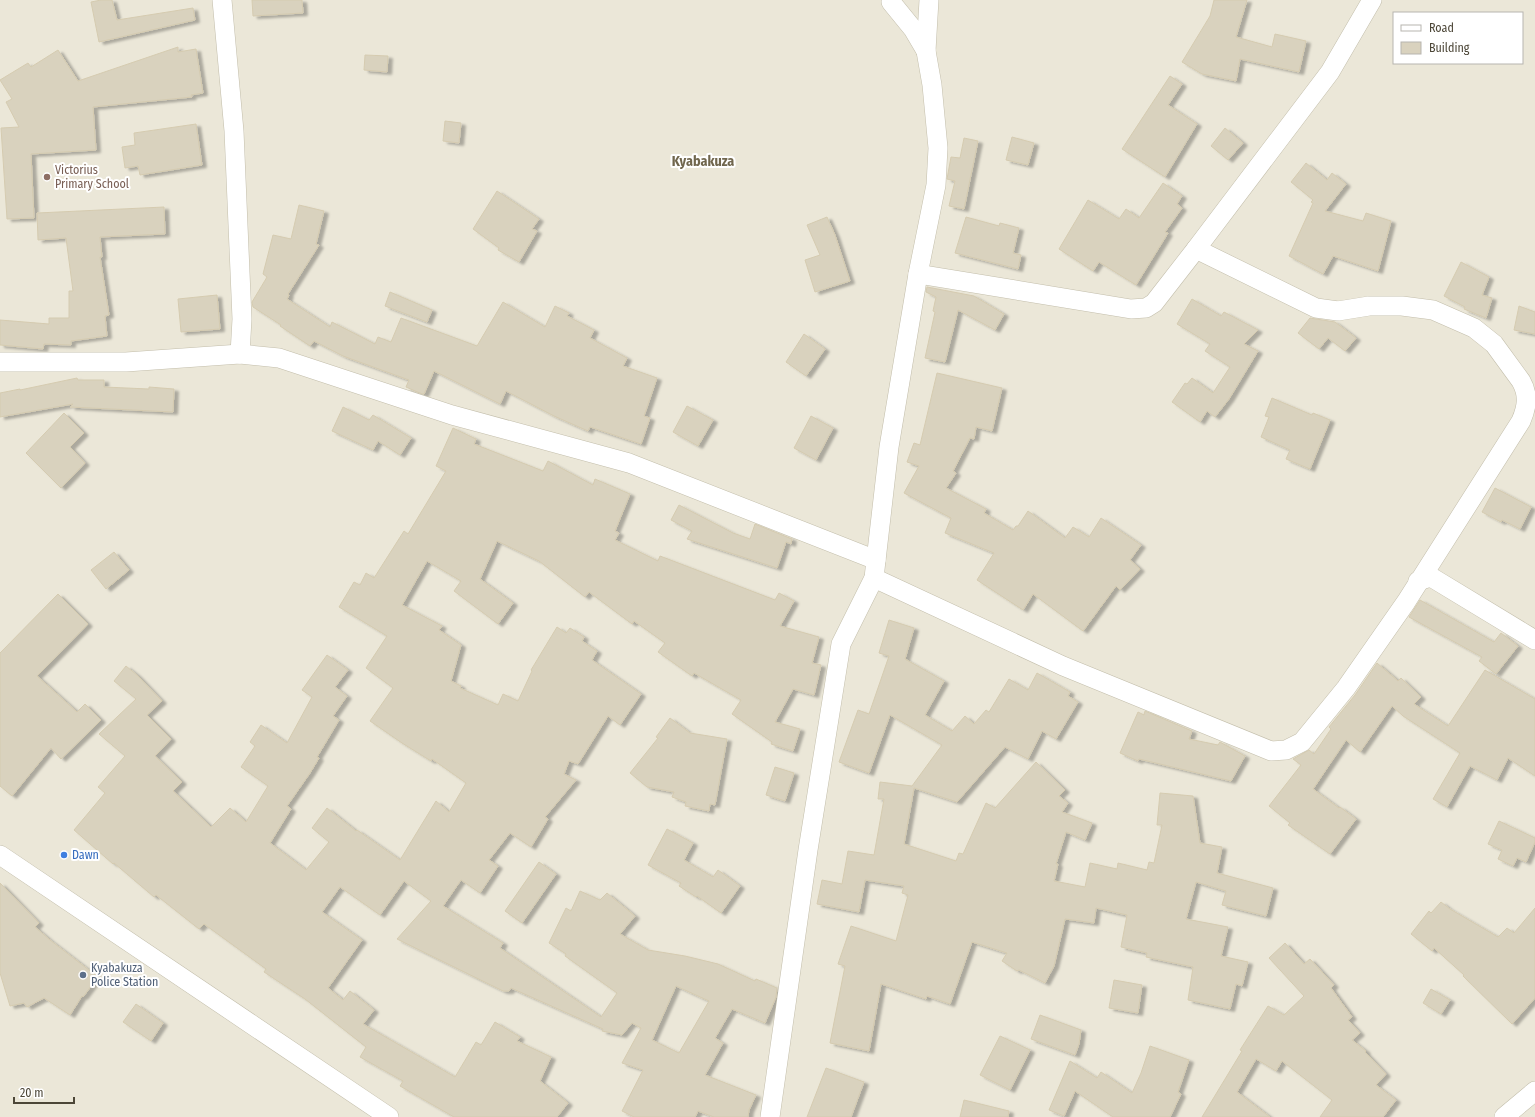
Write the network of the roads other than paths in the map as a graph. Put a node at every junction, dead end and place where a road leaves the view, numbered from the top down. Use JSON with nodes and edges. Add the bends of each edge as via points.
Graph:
{"nodes":[{"id":1,"x":222,"y":0,"type":"edge"},
{"id":2,"x":909,"y":0,"type":"edge"},
{"id":3,"x":929,"y":0,"type":"edge"},
{"id":4,"x":1372,"y":0,"type":"edge"},
{"id":5,"x":888,"y":1,"type":"edge"},
{"id":6,"x":926,"y":51,"type":"junction"},
{"id":7,"x":1196,"y":249,"type":"junction"},
{"id":8,"x":918,"y":274,"type":"junction"},
{"id":9,"x":240,"y":354,"type":"junction"},
{"id":10,"x":0,"y":362,"type":"edge"},
{"id":11,"x":876,"y":560,"type":"junction"},
{"id":12,"x":874,"y":578,"type":"junction"},
{"id":13,"x":1418,"y":581,"type":"junction"},
{"id":14,"x":1535,"y":640,"type":"edge"},
{"id":15,"x":0,"y":855,"type":"edge"},
{"id":16,"x":1535,"y":1091,"type":"edge"},
{"id":17,"x":389,"y":1117,"type":"edge"},
{"id":18,"x":770,"y":1117,"type":"edge"},
{"id":19,"x":1504,"y":1117,"type":"edge"}],
"edges":[{"from":1,"to":9,"type":"street","via":[[234,139],[242,319]]},
{"from":2,"to":5,"type":"street"},
{"from":3,"to":6,"type":"street"},
{"from":4,"to":7,"type":"street","via":[[1330,72]]},
{"from":5,"to":6,"type":"street","via":[[913,29]]},
{"from":6,"to":8,"type":"street","via":[[938,148],[936,185]]},
{"from":7,"to":8,"type":"street","via":[[1154,303],[1146,308],[1131,309]]},
{"from":7,"to":13,"type":"street","via":[[1316,308],[1338,311],[1369,306],[1402,306],[1433,310],[1474,328],[1494,344],[1521,381],[1527,398],[1521,422]]},
{"from":8,"to":11,"type":"street","via":[[889,448]]},
{"from":9,"to":10,"type":"street","via":[[126,362]]},
{"from":9,"to":11,"type":"street","via":[[279,358],[452,415],[629,463]]},
{"from":11,"to":12,"type":"street"},
{"from":12,"to":13,"type":"street","via":[[1063,666],[1271,751],[1286,750],[1302,742],[1346,688]]},
{"from":12,"to":18,"type":"street","via":[[842,644],[808,850]]},
{"from":13,"to":14,"type":"street","via":[[1431,577]]},
{"from":15,"to":17,"type":"street"},
{"from":16,"to":19,"type":"street"}]}
